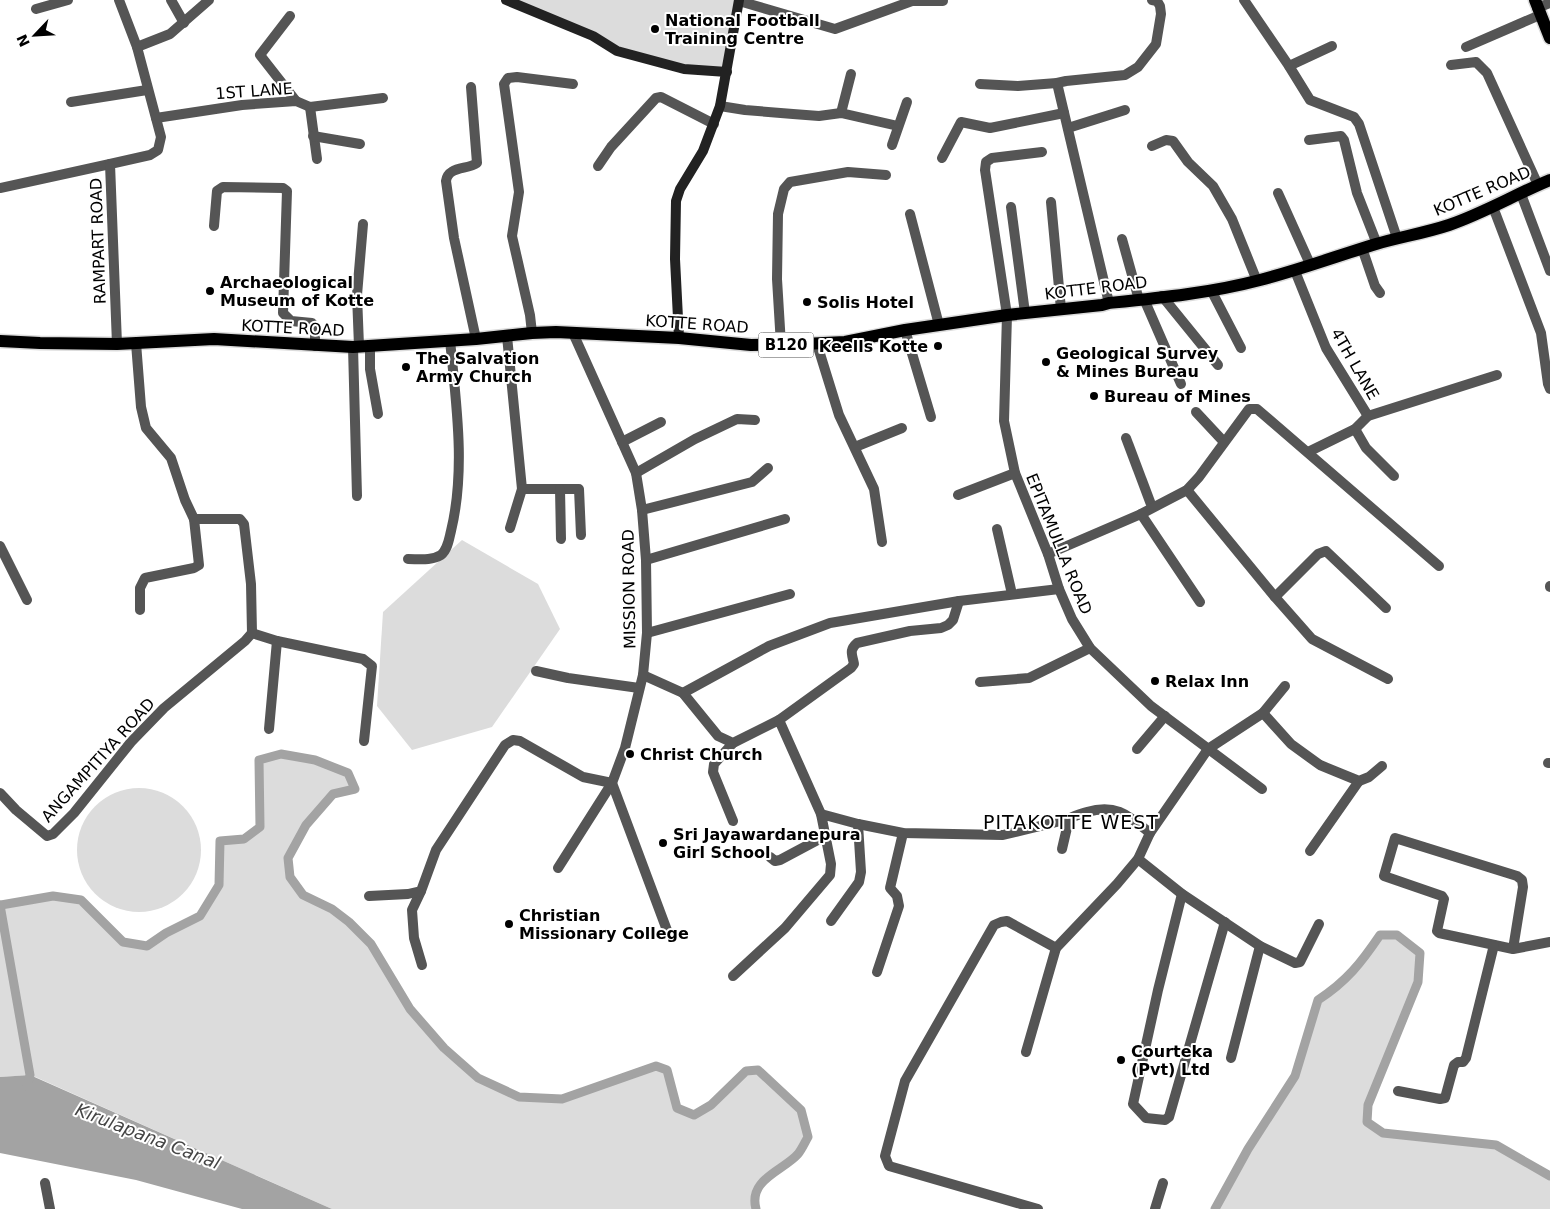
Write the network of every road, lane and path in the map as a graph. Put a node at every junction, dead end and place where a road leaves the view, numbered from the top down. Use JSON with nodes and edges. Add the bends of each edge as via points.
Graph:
{"nodes":[{"id":1,"x":68,"y":0,"type":"edge"},
{"id":2,"x":119,"y":0,"type":"edge"},
{"id":3,"x":172,"y":0,"type":"edge"},
{"id":4,"x":209,"y":0,"type":"edge"},
{"id":5,"x":506,"y":0,"type":"edge"},
{"id":6,"x":739,"y":0,"type":"edge"},
{"id":7,"x":1152,"y":0,"type":"edge"},
{"id":8,"x":1244,"y":0,"type":"edge"},
{"id":9,"x":943,"y":1,"type":"edge"},
{"id":10,"x":1550,"y":3,"type":"edge"},
{"id":11,"x":1537,"y":8,"type":"edge"},
{"id":12,"x":36,"y":9,"type":"dead end"},
{"id":13,"x":290,"y":16,"type":"dead end"},
{"id":14,"x":184,"y":23,"type":"junction"},
{"id":15,"x":1550,"y":38,"type":"edge"},
{"id":16,"x":1332,"y":46,"type":"dead end"},
{"id":17,"x":137,"y":47,"type":"junction"},
{"id":18,"x":1466,"y":48,"type":"dead end"},
{"id":19,"x":1289,"y":66,"type":"junction"},
{"id":20,"x":1451,"y":66,"type":"dead end"},
{"id":21,"x":727,"y":72,"type":"junction"},
{"id":22,"x":852,"y":74,"type":"dead end"},
{"id":23,"x":1057,"y":83,"type":"junction"},
{"id":24,"x":573,"y":84,"type":"dead end"},
{"id":25,"x":980,"y":84,"type":"dead end"},
{"id":26,"x":470,"y":87,"type":"dead end"},
{"id":27,"x":147,"y":90,"type":"junction"},
{"id":28,"x":383,"y":98,"type":"dead end"},
{"id":29,"x":296,"y":100,"type":"junction"},
{"id":30,"x":71,"y":102,"type":"dead end"},
{"id":31,"x":907,"y":102,"type":"dead end"},
{"id":32,"x":720,"y":106,"type":"junction"},
{"id":33,"x":310,"y":107,"type":"junction"},
{"id":34,"x":1126,"y":110,"type":"dead end"},
{"id":35,"x":841,"y":113,"type":"junction"},
{"id":36,"x":1064,"y":113,"type":"junction"},
{"id":37,"x":156,"y":118,"type":"junction"},
{"id":38,"x":714,"y":124,"type":"junction"},
{"id":39,"x":898,"y":126,"type":"junction"},
{"id":40,"x":1068,"y":128,"type":"junction"},
{"id":41,"x":313,"y":136,"type":"junction"},
{"id":42,"x":1309,"y":140,"type":"dead end"},
{"id":43,"x":360,"y":144,"type":"dead end"},
{"id":44,"x":892,"y":145,"type":"dead end"},
{"id":45,"x":1152,"y":146,"type":"dead end"},
{"id":46,"x":1042,"y":152,"type":"dead end"},
{"id":47,"x":942,"y":158,"type":"dead end"},
{"id":48,"x":317,"y":159,"type":"dead end"},
{"id":49,"x":110,"y":164,"type":"junction"},
{"id":50,"x":598,"y":166,"type":"dead end"},
{"id":51,"x":886,"y":175,"type":"dead end"},
{"id":52,"x":1544,"y":182,"type":"edge"},
{"id":53,"x":0,"y":188,"type":"edge"},
{"id":54,"x":1278,"y":193,"type":"dead end"},
{"id":55,"x":1521,"y":194,"type":"junction"},
{"id":56,"x":1051,"y":202,"type":"dead end"},
{"id":57,"x":1011,"y":207,"type":"dead end"},
{"id":58,"x":1493,"y":208,"type":"junction"},
{"id":59,"x":910,"y":214,"type":"dead end"},
{"id":60,"x":363,"y":224,"type":"dead end"},
{"id":61,"x":214,"y":226,"type":"dead end"},
{"id":62,"x":1397,"y":238,"type":"junction"},
{"id":63,"x":1122,"y":239,"type":"dead end"},
{"id":64,"x":1377,"y":244,"type":"junction"},
{"id":65,"x":1362,"y":248,"type":"junction"},
{"id":66,"x":1310,"y":264,"type":"junction"},
{"id":67,"x":1550,"y":270,"type":"edge"},
{"id":68,"x":1295,"y":271,"type":"junction"},
{"id":69,"x":1257,"y":281,"type":"junction"},
{"id":70,"x":1212,"y":290,"type":"junction"},
{"id":71,"x":1380,"y":292,"type":"dead end"},
{"id":72,"x":1162,"y":296,"type":"junction"},
{"id":73,"x":1141,"y":300,"type":"junction"},
{"id":74,"x":1109,"y":303,"type":"junction"},
{"id":75,"x":1061,"y":309,"type":"junction"},
{"id":76,"x":1025,"y":313,"type":"junction"},
{"id":77,"x":1007,"y":314,"type":"junction"},
{"id":78,"x":939,"y":325,"type":"junction"},
{"id":79,"x":905,"y":330,"type":"junction"},
{"id":80,"x":532,"y":333,"type":"junction"},
{"id":81,"x":573,"y":333,"type":"junction"},
{"id":82,"x":507,"y":336,"type":"junction"},
{"id":83,"x":680,"y":338,"type":"junction"},
{"id":84,"x":476,"y":339,"type":"junction"},
{"id":85,"x":450,"y":340,"type":"junction"},
{"id":86,"x":0,"y":341,"type":"edge"},
{"id":87,"x":136,"y":343,"type":"junction"},
{"id":88,"x":117,"y":344,"type":"junction"},
{"id":89,"x":817,"y":344,"type":"junction"},
{"id":90,"x":781,"y":345,"type":"junction"},
{"id":91,"x":315,"y":346,"type":"junction"},
{"id":92,"x":360,"y":346,"type":"junction"},
{"id":93,"x":1241,"y":348,"type":"dead end"},
{"id":94,"x":1218,"y":365,"type":"dead end"},
{"id":95,"x":1497,"y":375,"type":"dead end"},
{"id":96,"x":1181,"y":384,"type":"dead end"},
{"id":97,"x":1550,"y":389,"type":"edge"},
{"id":98,"x":1196,"y":412,"type":"dead end"},
{"id":99,"x":378,"y":414,"type":"dead end"},
{"id":100,"x":1368,"y":416,"type":"junction"},
{"id":101,"x":931,"y":417,"type":"dead end"},
{"id":102,"x":755,"y":420,"type":"dead end"},
{"id":103,"x":661,"y":422,"type":"dead end"},
{"id":104,"x":902,"y":428,"type":"dead end"},
{"id":105,"x":1355,"y":429,"type":"junction"},
{"id":106,"x":1126,"y":438,"type":"dead end"},
{"id":107,"x":622,"y":442,"type":"junction"},
{"id":108,"x":1224,"y":442,"type":"junction"},
{"id":109,"x":855,"y":447,"type":"junction"},
{"id":110,"x":1308,"y":452,"type":"junction"},
{"id":111,"x":768,"y":468,"type":"dead end"},
{"id":112,"x":1015,"y":472,"type":"junction"},
{"id":113,"x":636,"y":473,"type":"junction"},
{"id":114,"x":1394,"y":476,"type":"dead end"},
{"id":115,"x":522,"y":489,"type":"junction"},
{"id":116,"x":560,"y":489,"type":"junction"},
{"id":117,"x":1187,"y":490,"type":"junction"},
{"id":118,"x":958,"y":495,"type":"dead end"},
{"id":119,"x":356,"y":496,"type":"dead end"},
{"id":120,"x":1152,"y":508,"type":"junction"},
{"id":121,"x":642,"y":510,"type":"junction"},
{"id":122,"x":1141,"y":514,"type":"junction"},
{"id":123,"x":194,"y":519,"type":"junction"},
{"id":124,"x":785,"y":519,"type":"dead end"},
{"id":125,"x":510,"y":528,"type":"dead end"},
{"id":126,"x":996,"y":529,"type":"dead end"},
{"id":127,"x":581,"y":535,"type":"dead end"},
{"id":128,"x":561,"y":539,"type":"dead end"},
{"id":129,"x":882,"y":542,"type":"dead end"},
{"id":130,"x":0,"y":546,"type":"edge"},
{"id":131,"x":1048,"y":554,"type":"junction"},
{"id":132,"x":408,"y":559,"type":"dead end"},
{"id":133,"x":646,"y":560,"type":"junction"},
{"id":134,"x":1439,"y":566,"type":"dead end"},
{"id":135,"x":1059,"y":589,"type":"junction"},
{"id":136,"x":790,"y":594,"type":"dead end"},
{"id":137,"x":1012,"y":594,"type":"junction"},
{"id":138,"x":1275,"y":597,"type":"junction"},
{"id":139,"x":27,"y":600,"type":"dead end"},
{"id":140,"x":959,"y":601,"type":"junction"},
{"id":141,"x":1200,"y":602,"type":"dead end"},
{"id":142,"x":1386,"y":608,"type":"dead end"},
{"id":143,"x":140,"y":610,"type":"dead end"},
{"id":144,"x":647,"y":632,"type":"junction"},
{"id":145,"x":252,"y":633,"type":"junction"},
{"id":146,"x":278,"y":640,"type":"junction"},
{"id":147,"x":1090,"y":648,"type":"junction"},
{"id":148,"x":536,"y":671,"type":"dead end"},
{"id":149,"x":642,"y":675,"type":"junction"},
{"id":150,"x":1388,"y":679,"type":"dead end"},
{"id":151,"x":980,"y":682,"type":"dead end"},
{"id":152,"x":1286,"y":686,"type":"dead end"},
{"id":153,"x":639,"y":688,"type":"junction"},
{"id":154,"x":683,"y":693,"type":"junction"},
{"id":155,"x":1263,"y":713,"type":"junction"},
{"id":156,"x":1165,"y":716,"type":"junction"},
{"id":157,"x":779,"y":720,"type":"junction"},
{"id":158,"x":269,"y":729,"type":"dead end"},
{"id":159,"x":364,"y":741,"type":"dead end"},
{"id":160,"x":733,"y":743,"type":"junction"},
{"id":161,"x":1138,"y":749,"type":"dead end"},
{"id":162,"x":1208,"y":749,"type":"junction"},
{"id":163,"x":1382,"y":766,"type":"dead end"},
{"id":164,"x":1359,"y":781,"type":"junction"},
{"id":165,"x":612,"y":784,"type":"junction"},
{"id":166,"x":1262,"y":790,"type":"dead end"},
{"id":167,"x":0,"y":793,"type":"edge"},
{"id":168,"x":821,"y":814,"type":"junction"},
{"id":169,"x":1069,"y":819,"type":"junction"},
{"id":170,"x":733,"y":821,"type":"dead end"},
{"id":171,"x":858,"y":824,"type":"junction"},
{"id":172,"x":903,"y":833,"type":"junction"},
{"id":173,"x":1150,"y":833,"type":"junction"},
{"id":174,"x":825,"y":836,"type":"junction"},
{"id":175,"x":1062,"y":848,"type":"dead end"},
{"id":176,"x":1310,"y":851,"type":"dead end"},
{"id":177,"x":770,"y":857,"type":"dead end"},
{"id":178,"x":1138,"y":859,"type":"junction"},
{"id":179,"x":558,"y":868,"type":"dead end"},
{"id":180,"x":421,"y":891,"type":"junction"},
{"id":181,"x":1182,"y":894,"type":"junction"},
{"id":182,"x":369,"y":896,"type":"dead end"},
{"id":183,"x":831,"y":921,"type":"dead end"},
{"id":184,"x":1224,"y":922,"type":"junction"},
{"id":185,"x":1319,"y":924,"type":"dead end"},
{"id":186,"x":668,"y":933,"type":"dead end"},
{"id":187,"x":1550,"y":942,"type":"edge"},
{"id":188,"x":1494,"y":945,"type":"junction"},
{"id":189,"x":1260,"y":946,"type":"junction"},
{"id":190,"x":1056,"y":948,"type":"junction"},
{"id":191,"x":1513,"y":949,"type":"junction"},
{"id":192,"x":422,"y":965,"type":"dead end"},
{"id":193,"x":877,"y":972,"type":"dead end"},
{"id":194,"x":733,"y":976,"type":"dead end"},
{"id":195,"x":1026,"y":1052,"type":"dead end"},
{"id":196,"x":1231,"y":1058,"type":"dead end"},
{"id":197,"x":1398,"y":1091,"type":"dead end"},
{"id":198,"x":45,"y":1183,"type":"dead end"},
{"id":199,"x":1163,"y":1183,"type":"dead end"},
{"id":200,"x":50,"y":1209,"type":"edge"},
{"id":201,"x":1038,"y":1209,"type":"edge"},
{"id":202,"x":1155,"y":1209,"type":"edge"}],
"edges":[{"from":1,"to":12,"type":"street"},
{"from":2,"to":17,"type":"street","name":"RAMPART ROAD"},
{"from":3,"to":14,"type":"street"},
{"from":4,"to":14,"type":"street"},
{"from":5,"to":21,"type":"street","via":[[593,36],[617,51],[684,69]]},
{"from":6,"to":9,"type":"street","via":[[835,30],[912,1]]},
{"from":6,"to":21,"type":"street"},
{"from":7,"to":23,"type":"street","via":[[1160,6],[1161,22],[1156,44],[1138,67],[1125,76]]},
{"from":8,"to":19,"type":"street"},
{"from":10,"to":11,"type":"street"},
{"from":11,"to":15,"type":"main road"},
{"from":11,"to":18,"type":"street"},
{"from":13,"to":29,"type":"street","via":[[260,55]]},
{"from":14,"to":17,"type":"street","via":[[170,34]]},
{"from":16,"to":19,"type":"street"},
{"from":17,"to":27,"type":"street","name":"RAMPART ROAD"},
{"from":19,"to":62,"type":"street","via":[[1310,100],[1354,117],[1359,124]]},
{"from":20,"to":52,"type":"street","via":[[1476,62],[1482,66]]},
{"from":21,"to":32,"type":"street"},
{"from":22,"to":35,"type":"street"},
{"from":23,"to":25,"type":"street"},
{"from":23,"to":36,"type":"street"},
{"from":24,"to":80,"type":"street","via":[[517,77],[508,78],[504,84],[518,192],[512,236]]},
{"from":26,"to":84,"type":"street","via":[[477,164],[450,171],[446,181],[454,238]]},
{"from":27,"to":30,"type":"street"},
{"from":27,"to":37,"type":"street","name":"RAMPART ROAD"},
{"from":28,"to":33,"type":"street","name":"1ST LANE"},
{"from":29,"to":33,"type":"street","name":"1ST LANE"},
{"from":29,"to":37,"type":"street","name":"1ST LANE","via":[[242,104]]},
{"from":31,"to":39,"type":"street"},
{"from":32,"to":35,"type":"street","via":[[819,116]]},
{"from":32,"to":38,"type":"street"},
{"from":33,"to":41,"type":"street"},
{"from":34,"to":40,"type":"street"},
{"from":35,"to":39,"type":"street"},
{"from":36,"to":40,"type":"street"},
{"from":36,"to":47,"type":"street","via":[[990,128],[961,122]]},
{"from":37,"to":49,"type":"street","name":"RAMPART ROAD","via":[[161,137],[158,150],[150,155]]},
{"from":38,"to":50,"type":"street","via":[[661,96]]},
{"from":38,"to":83,"type":"street","via":[[676,201],[675,259]]},
{"from":39,"to":44,"type":"street"},
{"from":40,"to":74,"type":"street"},
{"from":41,"to":43,"type":"street"},
{"from":41,"to":48,"type":"street"},
{"from":42,"to":64,"type":"street","via":[[1335,136],[1344,140],[1357,193]]},
{"from":45,"to":69,"type":"street","via":[[1166,140],[1173,141],[1188,162],[1213,186],[1232,219]]},
{"from":46,"to":77,"type":"street","name":"EPITAMULLA ROAD","via":[[992,158],[986,162]]},
{"from":49,"to":53,"type":"street"},
{"from":49,"to":88,"type":"street","name":"RAMPART ROAD"},
{"from":51,"to":90,"type":"street","via":[[848,172],[790,182],[784,189],[778,214]]},
{"from":52,"to":55,"type":"main road","name":"KOTTE ROAD","number":"B120"},
{"from":54,"to":66,"type":"street"},
{"from":55,"to":58,"type":"main road","name":"KOTTE ROAD","number":"B120"},
{"from":55,"to":67,"type":"street"},
{"from":56,"to":75,"type":"street"},
{"from":57,"to":76,"type":"street"},
{"from":58,"to":62,"type":"main road","name":"KOTTE ROAD","number":"B120","via":[[1449,225]]},
{"from":58,"to":97,"type":"street","via":[[1541,333]]},
{"from":59,"to":78,"type":"street"},
{"from":60,"to":92,"type":"street","via":[[357,295]]},
{"from":61,"to":91,"type":"street","via":[[217,191],[223,187],[283,188],[287,191],[283,313],[290,321],[312,324]]},
{"from":62,"to":64,"type":"main road","name":"KOTTE ROAD","number":"B120"},
{"from":63,"to":73,"type":"street"},
{"from":64,"to":65,"type":"main road","name":"KOTTE ROAD","number":"B120"},
{"from":65,"to":66,"type":"main road","name":"KOTTE ROAD","number":"B120"},
{"from":65,"to":71,"type":"street"},
{"from":66,"to":68,"type":"main road","name":"KOTTE ROAD","number":"B120"},
{"from":68,"to":69,"type":"main road","name":"KOTTE ROAD","number":"B120"},
{"from":68,"to":100,"type":"street","name":"4TH LANE","via":[[1326,348]]},
{"from":69,"to":70,"type":"main road","name":"KOTTE ROAD","number":"B120"},
{"from":70,"to":72,"type":"main road","name":"KOTTE ROAD","number":"B120"},
{"from":70,"to":93,"type":"street"},
{"from":72,"to":73,"type":"main road","name":"KOTTE ROAD","number":"B120"},
{"from":72,"to":94,"type":"street"},
{"from":73,"to":74,"type":"main road","name":"KOTTE ROAD","number":"B120"},
{"from":73,"to":96,"type":"street"},
{"from":74,"to":75,"type":"main road","name":"KOTTE ROAD","number":"B120"},
{"from":75,"to":76,"type":"main road","name":"KOTTE ROAD","number":"B120"},
{"from":76,"to":77,"type":"main road","name":"KOTTE ROAD","number":"B120"},
{"from":77,"to":78,"type":"main road","name":"KOTTE ROAD","number":"B120"},
{"from":77,"to":112,"type":"street","name":"EPITAMULLA ROAD","via":[[1004,421]]},
{"from":78,"to":79,"type":"main road","name":"KOTTE ROAD","number":"B120"},
{"from":79,"to":89,"type":"main road","name":"KOTTE ROAD","number":"B120"},
{"from":79,"to":101,"type":"street"},
{"from":80,"to":81,"type":"main road","name":"KOTTE ROAD","number":"B120"},
{"from":80,"to":82,"type":"main road","name":"KOTTE ROAD","number":"B120"},
{"from":81,"to":83,"type":"main road","name":"KOTTE ROAD","number":"B120"},
{"from":81,"to":107,"type":"street","name":"MISSION ROAD"},
{"from":82,"to":84,"type":"main road","name":"KOTTE ROAD","number":"B120"},
{"from":82,"to":115,"type":"street"},
{"from":83,"to":90,"type":"main road","name":"KOTTE ROAD","number":"B120"},
{"from":84,"to":85,"type":"main road","name":"KOTTE ROAD","number":"B120"},
{"from":85,"to":92,"type":"main road","name":"KOTTE ROAD","number":"B120"},
{"from":85,"to":132,"type":"street","via":[[458,428],[454,520],[447,548],[442,554],[431,559]]},
{"from":86,"to":88,"type":"main road","name":"KOTTE ROAD","number":"B120"},
{"from":87,"to":88,"type":"main road","name":"KOTTE ROAD","number":"B120"},
{"from":87,"to":91,"type":"main road","name":"KOTTE ROAD","number":"B120","via":[[214,340]]},
{"from":87,"to":123,"type":"street","via":[[141,407],[146,428],[171,458],[184,500]]},
{"from":89,"to":90,"type":"main road","name":"KOTTE ROAD","number":"B120"},
{"from":89,"to":109,"type":"street","via":[[839,415]]},
{"from":91,"to":92,"type":"main road","name":"KOTTE ROAD","number":"B120"},
{"from":92,"to":99,"type":"street","via":[[370,369]]},
{"from":92,"to":119,"type":"street"},
{"from":95,"to":100,"type":"street","name":"4TH LANE"},
{"from":98,"to":108,"type":"street"},
{"from":100,"to":105,"type":"street","name":"4TH LANE"},
{"from":102,"to":113,"type":"street","via":[[737,420]]},
{"from":103,"to":107,"type":"street"},
{"from":104,"to":109,"type":"street"},
{"from":105,"to":110,"type":"street","name":"4TH LANE"},
{"from":105,"to":114,"type":"street","via":[[1366,448]]},
{"from":106,"to":120,"type":"street"},
{"from":107,"to":113,"type":"street","name":"MISSION ROAD"},
{"from":108,"to":110,"type":"street","via":[[1249,408],[1257,409]]},
{"from":108,"to":117,"type":"street"},
{"from":109,"to":129,"type":"street","via":[[874,489]]},
{"from":110,"to":134,"type":"street"},
{"from":111,"to":121,"type":"street","via":[[752,482]]},
{"from":112,"to":118,"type":"street"},
{"from":112,"to":131,"type":"street","name":"EPITAMULLA ROAD"},
{"from":113,"to":121,"type":"street","name":"MISSION ROAD"},
{"from":115,"to":116,"type":"street"},
{"from":115,"to":125,"type":"street"},
{"from":116,"to":127,"type":"street","via":[[579,489]]},
{"from":116,"to":128,"type":"street"},
{"from":117,"to":120,"type":"street"},
{"from":117,"to":138,"type":"street"},
{"from":120,"to":122,"type":"street"},
{"from":121,"to":133,"type":"street","name":"MISSION ROAD"},
{"from":122,"to":131,"type":"street"},
{"from":122,"to":141,"type":"street"},
{"from":123,"to":143,"type":"street","via":[[199,565],[145,578],[140,588]]},
{"from":123,"to":145,"type":"street","via":[[242,521],[251,584]]},
{"from":124,"to":133,"type":"street"},
{"from":126,"to":137,"type":"street"},
{"from":130,"to":139,"type":"street"},
{"from":131,"to":135,"type":"street","name":"EPITAMULLA ROAD"},
{"from":133,"to":144,"type":"street","name":"MISSION ROAD"},
{"from":135,"to":137,"type":"street"},
{"from":135,"to":147,"type":"street","name":"EPITAMULLA ROAD","via":[[1072,620]]},
{"from":136,"to":144,"type":"street"},
{"from":137,"to":140,"type":"street"},
{"from":138,"to":142,"type":"street","via":[[1318,554],[1326,551]]},
{"from":138,"to":150,"type":"street","via":[[1312,639]]},
{"from":140,"to":154,"type":"street","via":[[830,623],[769,646]]},
{"from":140,"to":157,"type":"street","via":[[952,620],[941,628],[857,643],[851,651],[854,664],[851,668]]},
{"from":144,"to":149,"type":"street","name":"MISSION ROAD"},
{"from":145,"to":146,"type":"street"},
{"from":145,"to":167,"type":"street","name":"ANGAMPITIYA ROAD","via":[[164,708],[53,834],[47,836]]},
{"from":146,"to":158,"type":"street"},
{"from":146,"to":159,"type":"street","via":[[363,659],[372,666]]},
{"from":147,"to":151,"type":"street","via":[[1028,678]]},
{"from":147,"to":156,"type":"street","name":"EPITAMULLA ROAD"},
{"from":148,"to":153,"type":"street"},
{"from":149,"to":153,"type":"street","name":"MISSION ROAD"},
{"from":149,"to":154,"type":"street"},
{"from":152,"to":155,"type":"street"},
{"from":153,"to":165,"type":"street","name":"MISSION ROAD","via":[[625,748]]},
{"from":154,"to":160,"type":"street","via":[[718,736]]},
{"from":155,"to":162,"type":"street"},
{"from":155,"to":164,"type":"street","via":[[1291,744],[1320,765]]},
{"from":156,"to":161,"type":"street"},
{"from":156,"to":162,"type":"street","name":"EPITAMULLA ROAD"},
{"from":157,"to":160,"type":"street"},
{"from":157,"to":168,"type":"street"},
{"from":160,"to":170,"type":"street","via":[[714,764],[713,772]]},
{"from":162,"to":166,"type":"street","name":"EPITAMULLA ROAD"},
{"from":162,"to":173,"type":"street"},
{"from":163,"to":164,"type":"street"},
{"from":164,"to":176,"type":"street"},
{"from":165,"to":179,"type":"street","name":"MISSION ROAD"},
{"from":165,"to":180,"type":"street","via":[[583,777],[513,740],[505,745],[436,850]]},
{"from":165,"to":186,"type":"street"},
{"from":168,"to":171,"type":"street"},
{"from":168,"to":174,"type":"street"},
{"from":169,"to":172,"type":"street","via":[[1003,835]]},
{"from":169,"to":173,"type":"street","via":[[1098,808],[1114,809]]},
{"from":169,"to":175,"type":"street"},
{"from":171,"to":172,"type":"street"},
{"from":171,"to":183,"type":"street","via":[[859,882]]},
{"from":172,"to":193,"type":"street","via":[[890,888],[897,896],[899,906]]},
{"from":173,"to":178,"type":"street"},
{"from":174,"to":177,"type":"street","via":[[780,860]]},
{"from":174,"to":194,"type":"street","via":[[830,875],[785,928]]},
{"from":178,"to":181,"type":"street"},
{"from":178,"to":190,"type":"street"},
{"from":180,"to":182,"type":"street"},
{"from":180,"to":192,"type":"street","via":[[412,910],[414,938]]},
{"from":181,"to":184,"type":"street"},
{"from":181,"to":184,"type":"street","via":[[1133,1104],[1146,1118],[1165,1120],[1170,1117]]},
{"from":184,"to":189,"type":"street"},
{"from":185,"to":189,"type":"street","via":[[1300,962],[1295,963]]},
{"from":187,"to":191,"type":"street"},
{"from":188,"to":191,"type":"street"},
{"from":188,"to":191,"type":"street","via":[[1439,933],[1436,931],[1442,896],[1384,876],[1395,838],[1522,880],[1524,888]]},
{"from":188,"to":197,"type":"street","via":[[1466,1058],[1454,1065],[1446,1098]]},
{"from":189,"to":196,"type":"street"},
{"from":190,"to":195,"type":"street"},
{"from":190,"to":201,"type":"street","via":[[1007,921],[994,925],[905,1081],[885,1156],[888,1166]]},
{"from":198,"to":200,"type":"street"},
{"from":199,"to":202,"type":"street"}]}
